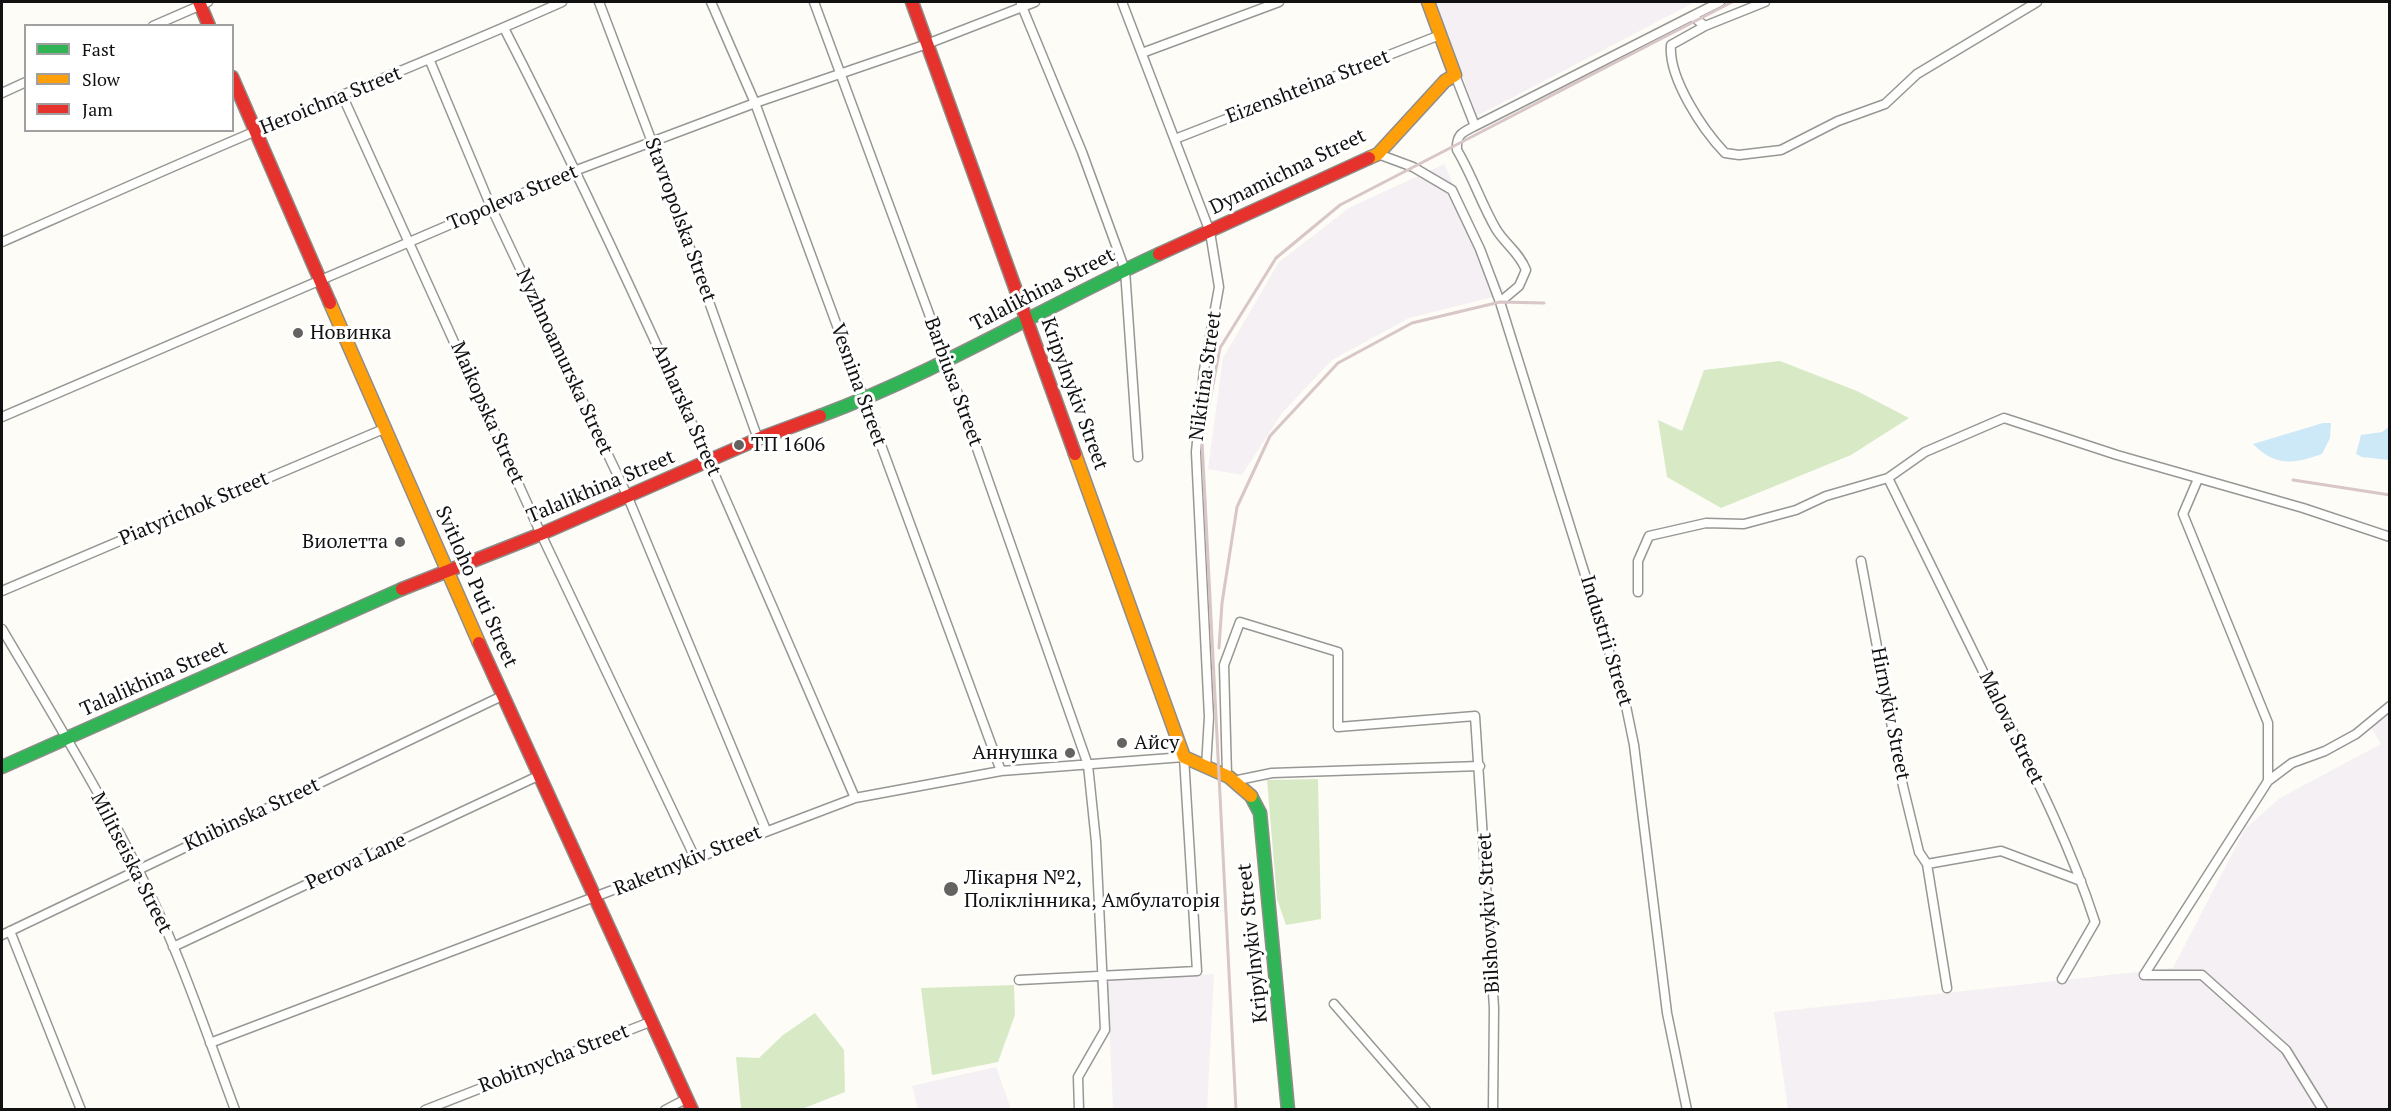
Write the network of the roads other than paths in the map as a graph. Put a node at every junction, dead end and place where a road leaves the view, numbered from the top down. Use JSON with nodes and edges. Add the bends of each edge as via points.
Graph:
{"nodes":[{"id":1,"x":561,"y":2,"type":"edge"},
{"id":2,"x":598,"y":2,"type":"edge"},
{"id":3,"x":711,"y":2,"type":"edge"},
{"id":4,"x":814,"y":2,"type":"edge"},
{"id":5,"x":912,"y":2,"type":"edge"},
{"id":6,"x":1035,"y":2,"type":"edge"},
{"id":7,"x":1122,"y":2,"type":"edge"},
{"id":8,"x":1279,"y":2,"type":"edge"},
{"id":9,"x":1428,"y":2,"type":"edge"},
{"id":10,"x":1720,"y":2,"type":"edge"},
{"id":11,"x":1765,"y":2,"type":"edge"},
{"id":12,"x":2037,"y":2,"type":"edge"},
{"id":13,"x":202,"y":3,"type":"edge"},
{"id":14,"x":1021,"y":4,"type":"edge"},
{"id":15,"x":1692,"y":16,"type":"junction"},
{"id":16,"x":157,"y":24,"type":"edge"},
{"id":17,"x":208,"y":24,"type":"edge"},
{"id":18,"x":1706,"y":26,"type":"junction"},
{"id":19,"x":504,"y":28,"type":"junction"},
{"id":20,"x":1440,"y":35,"type":"junction"},
{"id":21,"x":927,"y":44,"type":"junction"},
{"id":22,"x":1142,"y":53,"type":"junction"},
{"id":23,"x":430,"y":61,"type":"junction"},
{"id":24,"x":841,"y":73,"type":"junction"},
{"id":25,"x":1455,"y":75,"type":"junction"},
{"id":26,"x":234,"y":81,"type":"edge"},
{"id":27,"x":24,"y":83,"type":"edge"},
{"id":28,"x":2,"y":93,"type":"edge"},
{"id":29,"x":343,"y":97,"type":"junction"},
{"id":30,"x":754,"y":103,"type":"junction"},
{"id":31,"x":1475,"y":126,"type":"junction"},
{"id":32,"x":257,"y":131,"type":"junction"},
{"id":33,"x":1175,"y":139,"type":"junction"},
{"id":34,"x":652,"y":142,"type":"junction"},
{"id":35,"x":1378,"y":154,"type":"junction"},
{"id":36,"x":577,"y":170,"type":"junction"},
{"id":37,"x":491,"y":207,"type":"junction"},
{"id":38,"x":1209,"y":232,"type":"junction"},
{"id":39,"x":2,"y":242,"type":"edge"},
{"id":40,"x":411,"y":243,"type":"junction"},
{"id":41,"x":1125,"y":270,"type":"junction"},
{"id":42,"x":321,"y":278,"type":"junction"},
{"id":43,"x":1500,"y":302,"type":"junction"},
{"id":44,"x":1027,"y":322,"type":"junction"},
{"id":45,"x":946,"y":360,"type":"junction"},
{"id":46,"x":863,"y":400,"type":"junction"},
{"id":47,"x":2,"y":417,"type":"edge"},
{"id":48,"x":386,"y":428,"type":"junction"},
{"id":49,"x":758,"y":440,"type":"junction"},
{"id":50,"x":1138,"y":457,"type":"dead end"},
{"id":51,"x":711,"y":462,"type":"junction"},
{"id":52,"x":1887,"y":478,"type":"junction"},
{"id":53,"x":2198,"y":479,"type":"junction"},
{"id":54,"x":627,"y":495,"type":"junction"},
{"id":55,"x":541,"y":534,"type":"junction"},
{"id":56,"x":2390,"y":537,"type":"edge"},
{"id":57,"x":1861,"y":561,"type":"dead end"},
{"id":58,"x":446,"y":570,"type":"junction"},
{"id":59,"x":2,"y":591,"type":"edge"},
{"id":60,"x":1638,"y":592,"type":"dead end"},
{"id":61,"x":2,"y":629,"type":"edge"},
{"id":62,"x":502,"y":696,"type":"junction"},
{"id":63,"x":2390,"y":706,"type":"edge"},
{"id":64,"x":67,"y":739,"type":"junction"},
{"id":65,"x":1184,"y":757,"type":"junction"},
{"id":66,"x":1088,"y":765,"type":"junction"},
{"id":67,"x":1480,"y":766,"type":"junction"},
{"id":68,"x":2,"y":767,"type":"edge"},
{"id":69,"x":1206,"y":767,"type":"junction"},
{"id":70,"x":1001,"y":771,"type":"junction"},
{"id":71,"x":538,"y":776,"type":"junction"},
{"id":72,"x":1232,"y":778,"type":"junction"},
{"id":73,"x":2268,"y":781,"type":"junction"},
{"id":74,"x":855,"y":798,"type":"junction"},
{"id":75,"x":766,"y":830,"type":"junction"},
{"id":76,"x":695,"y":858,"type":"junction"},
{"id":77,"x":1927,"y":864,"type":"junction"},
{"id":78,"x":137,"y":869,"type":"junction"},
{"id":79,"x":2082,"y":881,"type":"junction"},
{"id":80,"x":594,"y":899,"type":"junction"},
{"id":81,"x":6,"y":933,"type":"edge"},
{"id":82,"x":173,"y":947,"type":"junction"},
{"id":83,"x":1104,"y":976,"type":"junction"},
{"id":84,"x":2062,"y":979,"type":"dead end"},
{"id":85,"x":1019,"y":980,"type":"dead end"},
{"id":86,"x":1947,"y":988,"type":"dead end"},
{"id":87,"x":1335,"y":1004,"type":"dead end"},
{"id":88,"x":650,"y":1022,"type":"junction"},
{"id":89,"x":210,"y":1044,"type":"junction"},
{"id":90,"x":689,"y":1104,"type":"edge"},
{"id":91,"x":81,"y":1110,"type":"edge"},
{"id":92,"x":235,"y":1110,"type":"edge"},
{"id":93,"x":425,"y":1110,"type":"edge"},
{"id":94,"x":665,"y":1110,"type":"edge"},
{"id":95,"x":1079,"y":1110,"type":"edge"},
{"id":96,"x":1288,"y":1110,"type":"edge"},
{"id":97,"x":1426,"y":1110,"type":"edge"},
{"id":98,"x":1493,"y":1110,"type":"edge"},
{"id":99,"x":1687,"y":1110,"type":"edge"},
{"id":100,"x":2323,"y":1110,"type":"edge"}],
"edges":[{"from":1,"to":19,"type":"street","name":"Heroichna Street"},
{"from":2,"to":34,"type":"street","name":"Stavropolska Street"},
{"from":3,"to":30,"type":"street","name":"Vesnina Street"},
{"from":4,"to":24,"type":"street","name":"Barbiusa Street"},
{"from":5,"to":21,"type":"street","name":"Kripylnykiv Street"},
{"from":6,"to":14,"type":"street","name":"Topoleva Street"},
{"from":7,"to":22,"type":"street","name":"Nikitina Street"},
{"from":8,"to":22,"type":"street"},
{"from":9,"to":20,"type":"street"},
{"from":10,"to":15,"type":"street"},
{"from":11,"to":18,"type":"street"},
{"from":12,"to":18,"type":"street","via":[[1917,74],[1885,104],[1838,121],[1781,150],[1739,155],[1725,153],[1694,112],[1670,51],[1679,38]]},
{"from":13,"to":16,"type":"street"},
{"from":13,"to":17,"type":"street"},
{"from":14,"to":21,"type":"street","name":"Topoleva Street"},
{"from":14,"to":41,"type":"street"},
{"from":15,"to":18,"type":"street"},
{"from":15,"to":31,"type":"street"},
{"from":19,"to":23,"type":"street","name":"Heroichna Street","via":[[466,41]]},
{"from":19,"to":36,"type":"street","name":"Anharska Street"},
{"from":20,"to":25,"type":"street"},
{"from":20,"to":33,"type":"street","name":"Eizenshteina Street"},
{"from":21,"to":24,"type":"street","name":"Topoleva Street"},
{"from":21,"to":44,"type":"street","name":"Kripylnykiv Street"},
{"from":22,"to":33,"type":"street","name":"Nikitina Street"},
{"from":23,"to":29,"type":"street","name":"Heroichna Street"},
{"from":23,"to":37,"type":"street","name":"Nyzhnoamurska Street"},
{"from":24,"to":30,"type":"street","name":"Topoleva Street"},
{"from":24,"to":45,"type":"street","name":"Barbiusa Street"},
{"from":25,"to":31,"type":"street"},
{"from":25,"to":35,"type":"street","name":"Dynamichna Street"},
{"from":26,"to":32,"type":"street","name":"Svitloho Puti Street"},
{"from":27,"to":28,"type":"street"},
{"from":29,"to":32,"type":"street","name":"Heroichna Street"},
{"from":29,"to":40,"type":"street","name":"Maikopska Street"},
{"from":30,"to":34,"type":"street","name":"Topoleva Street"},
{"from":30,"to":46,"type":"street","name":"Vesnina Street"},
{"from":31,"to":43,"type":"street","via":[[1461,132],[1456,150],[1501,238],[1522,259],[1526,270],[1519,286]]},
{"from":32,"to":39,"type":"street","name":"Heroichna Street"},
{"from":32,"to":42,"type":"street","name":"Svitloho Puti Street"},
{"from":33,"to":38,"type":"street","name":"Nikitina Street"},
{"from":34,"to":36,"type":"street","name":"Topoleva Street"},
{"from":34,"to":49,"type":"street","name":"Stavropolska Street"},
{"from":35,"to":38,"type":"street","name":"Dynamichna Street"},
{"from":35,"to":43,"type":"street","name":"Industrii Street","via":[[1413,167],[1452,190]]},
{"from":36,"to":37,"type":"street","name":"Topoleva Street"},
{"from":36,"to":51,"type":"street","name":"Anharska Street"},
{"from":37,"to":40,"type":"street","name":"Topoleva Street"},
{"from":37,"to":54,"type":"street","name":"Nyzhnoamurska Street"},
{"from":38,"to":41,"type":"street","name":"Talalikhina Street"},
{"from":38,"to":69,"type":"street","name":"Nikitina Street","via":[[1219,287],[1204,370],[1196,452],[1209,717]]},
{"from":40,"to":42,"type":"street","name":"Topoleva Street"},
{"from":40,"to":55,"type":"street","name":"Maikopska Street"},
{"from":41,"to":44,"type":"street","name":"Talalikhina Street"},
{"from":41,"to":50,"type":"street"},
{"from":42,"to":47,"type":"street","name":"Topoleva Street"},
{"from":42,"to":48,"type":"street","name":"Svitloho Puti Street"},
{"from":43,"to":99,"type":"street","name":"Industrii Street","via":[[1626,706],[1636,756],[1667,1013]]},
{"from":44,"to":45,"type":"street","name":"Talalikhina Street"},
{"from":44,"to":65,"type":"street","name":"Kripylnykiv Street"},
{"from":45,"to":46,"type":"street","name":"Talalikhina Street"},
{"from":45,"to":66,"type":"street","name":"Barbiusa Street"},
{"from":46,"to":49,"type":"street","name":"Talalikhina Street"},
{"from":46,"to":70,"type":"street","name":"Vesnina Street"},
{"from":48,"to":58,"type":"street","name":"Svitloho Puti Street"},
{"from":48,"to":59,"type":"street","name":"Piatyrichok Street"},
{"from":49,"to":51,"type":"street","name":"Talalikhina Street"},
{"from":51,"to":54,"type":"street","name":"Talalikhina Street"},
{"from":51,"to":74,"type":"street","name":"Anharska Street"},
{"from":52,"to":53,"type":"street","via":[[1924,452],[2004,418]]},
{"from":52,"to":60,"type":"street","via":[[1744,524],[1706,523],[1649,536],[1638,561]]},
{"from":52,"to":79,"type":"street","name":"Malova Street","via":[[2013,730]]},
{"from":53,"to":56,"type":"street"},
{"from":53,"to":73,"type":"street","via":[[2183,514],[2268,723]]},
{"from":54,"to":55,"type":"street","name":"Talalikhina Street"},
{"from":54,"to":75,"type":"street","name":"Nyzhnoamurska Street"},
{"from":55,"to":58,"type":"street","name":"Talalikhina Street"},
{"from":55,"to":76,"type":"street","name":"Maikopska Street"},
{"from":57,"to":77,"type":"street","name":"Hirnykiv Street","via":[[1903,786],[1919,852]]},
{"from":58,"to":62,"type":"street","name":"Svitloho Puti Street"},
{"from":58,"to":64,"type":"street","name":"Talalikhina Street"},
{"from":61,"to":64,"type":"street","name":"Militseiska Street"},
{"from":62,"to":71,"type":"street","name":"Svitloho Puti Street"},
{"from":62,"to":78,"type":"street","name":"Khibinska Street"},
{"from":63,"to":73,"type":"street","via":[[2356,734],[2292,763]]},
{"from":64,"to":68,"type":"street","name":"Talalikhina Street"},
{"from":64,"to":78,"type":"street","name":"Militseiska Street"},
{"from":65,"to":66,"type":"street","name":"Raketnykiv Street"},
{"from":65,"to":69,"type":"street"},
{"from":65,"to":83,"type":"street","via":[[1197,971]]},
{"from":66,"to":70,"type":"street","name":"Raketnykiv Street"},
{"from":66,"to":83,"type":"street","name":"Barbiusa Street"},
{"from":67,"to":72,"type":"street","via":[[1272,773]]},
{"from":67,"to":72,"type":"street","name":"Bilshovykiv Street","via":[[1475,716],[1338,727],[1338,652],[1240,622],[1224,665]]},
{"from":67,"to":98,"type":"street","name":"Bilshovykiv Street","via":[[1494,1008]]},
{"from":69,"to":72,"type":"street"},
{"from":70,"to":74,"type":"street","name":"Raketnykiv Street"},
{"from":71,"to":80,"type":"street","name":"Svitloho Puti Street"},
{"from":71,"to":82,"type":"street","name":"Perova Lane"},
{"from":72,"to":96,"type":"street","name":"Kripylnykiv Street","via":[[1254,798],[1260,813]]},
{"from":73,"to":100,"type":"street","via":[[2144,975],[2202,975],[2286,1050]]},
{"from":74,"to":75,"type":"street","name":"Raketnykiv Street"},
{"from":75,"to":76,"type":"street","name":"Raketnykiv Street"},
{"from":76,"to":80,"type":"street","name":"Raketnykiv Street"},
{"from":77,"to":79,"type":"street","via":[[2001,851]]},
{"from":77,"to":86,"type":"street","name":"Hirnykiv Street"},
{"from":78,"to":81,"type":"street","name":"Khibinska Street"},
{"from":78,"to":82,"type":"street","name":"Militseiska Street"},
{"from":79,"to":84,"type":"street","name":"Malova Street","via":[[2095,922]]},
{"from":80,"to":88,"type":"street","name":"Svitloho Puti Street"},
{"from":80,"to":89,"type":"street","name":"Raketnykiv Street"},
{"from":81,"to":91,"type":"street"},
{"from":82,"to":89,"type":"street","name":"Militseiska Street"},
{"from":83,"to":85,"type":"street"},
{"from":83,"to":95,"type":"street","name":"Barbiusa Street","via":[[1105,1030],[1078,1077]]},
{"from":87,"to":97,"type":"street"},
{"from":88,"to":90,"type":"street","name":"Svitloho Puti Street"},
{"from":88,"to":93,"type":"street","name":"Robitnycha Street"},
{"from":89,"to":92,"type":"street","name":"Militseiska Street"},
{"from":90,"to":94,"type":"street"}]}
